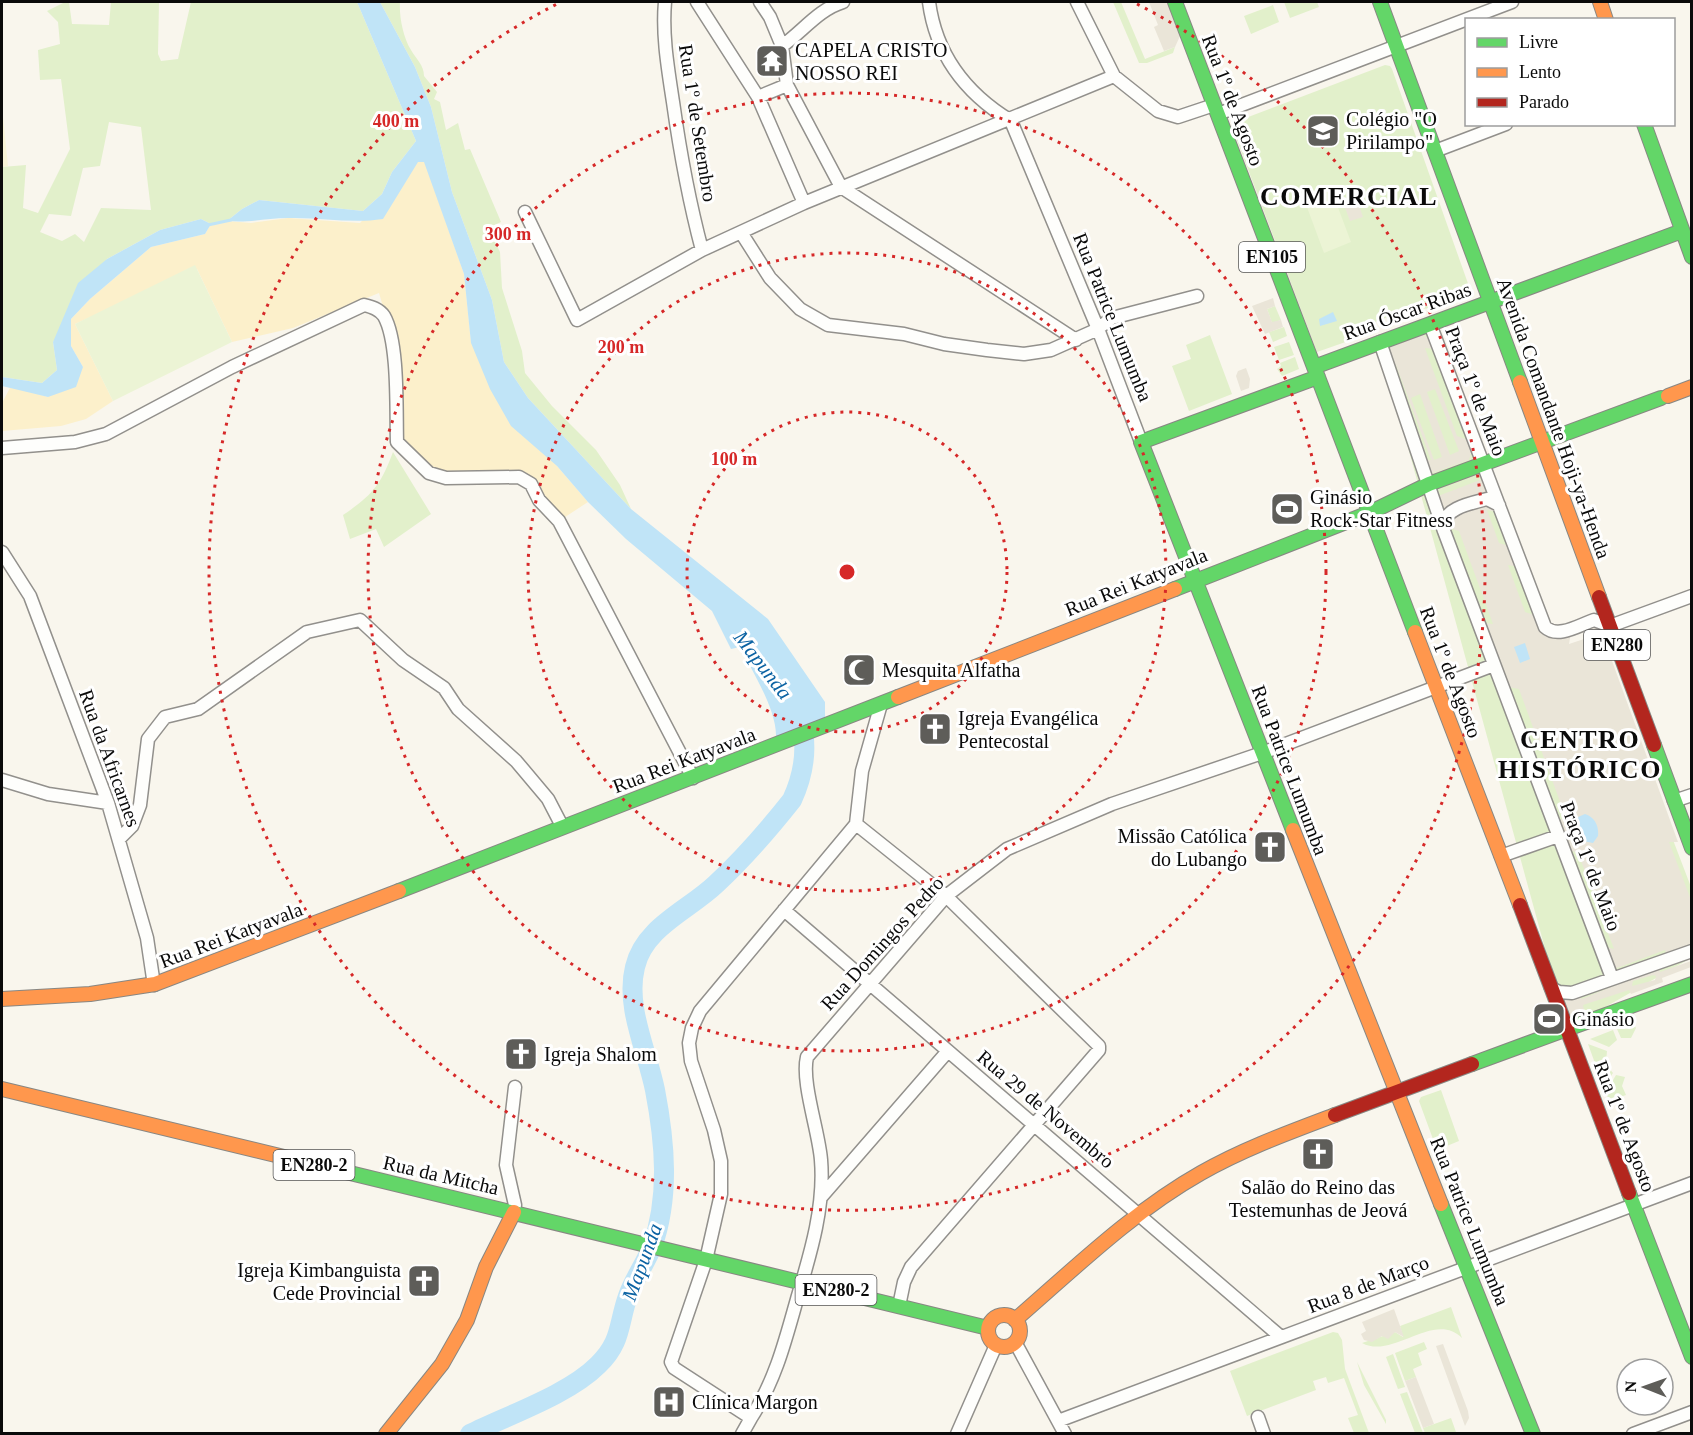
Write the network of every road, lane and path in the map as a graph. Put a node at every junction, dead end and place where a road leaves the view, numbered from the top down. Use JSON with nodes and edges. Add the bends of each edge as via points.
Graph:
{"nodes":[{"id":1,"x":665,"y":2,"type":"edge"},
{"id":2,"x":698,"y":2,"type":"edge"},
{"id":3,"x":760,"y":2,"type":"edge"},
{"id":4,"x":843,"y":2,"type":"edge"},
{"id":5,"x":929,"y":2,"type":"edge"},
{"id":6,"x":1077,"y":2,"type":"edge"},
{"id":7,"x":1175,"y":2,"type":"edge"},
{"id":8,"x":1380,"y":2,"type":"edge"},
{"id":9,"x":1512,"y":2,"type":"edge"},
{"id":10,"x":1599,"y":2,"type":"edge"},
{"id":11,"x":1469,"y":18,"type":"edge"},
{"id":12,"x":1605,"y":18,"type":"edge"},
{"id":13,"x":1465,"y":19,"type":"edge"},
{"id":14,"x":1396,"y":45,"type":"junction"},
{"id":15,"x":782,"y":46,"type":"junction"},
{"id":16,"x":1114,"y":76,"type":"junction"},
{"id":17,"x":787,"y":85,"type":"junction"},
{"id":18,"x":758,"y":97,"type":"junction"},
{"id":19,"x":1216,"y":109,"type":"junction"},
{"id":20,"x":1011,"y":121,"type":"junction"},
{"id":21,"x":1501,"y":126,"type":"edge"},
{"id":22,"x":1645,"y":126,"type":"edge"},
{"id":23,"x":1435,"y":151,"type":"junction"},
{"id":24,"x":841,"y":187,"type":"junction"},
{"id":25,"x":804,"y":203,"type":"junction"},
{"id":26,"x":525,"y":212,"type":"dead end"},
{"id":27,"x":742,"y":234,"type":"junction"},
{"id":28,"x":1686,"y":234,"type":"edge"},
{"id":29,"x":702,"y":250,"type":"junction"},
{"id":30,"x":1692,"y":257,"type":"edge"},
{"id":31,"x":1197,"y":296,"type":"dead end"},
{"id":32,"x":1490,"y":301,"type":"junction"},
{"id":33,"x":1431,"y":324,"type":"junction"},
{"id":34,"x":1098,"y":329,"type":"junction"},
{"id":35,"x":1076,"y":340,"type":"junction"},
{"id":36,"x":1380,"y":342,"type":"junction"},
{"id":37,"x":1316,"y":372,"type":"junction"},
{"id":38,"x":1692,"y":387,"type":"edge"},
{"id":39,"x":1692,"y":397,"type":"edge"},
{"id":40,"x":1666,"y":401,"type":"junction"},
{"id":41,"x":1141,"y":442,"type":"junction"},
{"id":42,"x":1544,"y":446,"type":"junction"},
{"id":43,"x":2,"y":448,"type":"edge"},
{"id":44,"x":1485,"y":469,"type":"junction"},
{"id":45,"x":1431,"y":489,"type":"junction"},
{"id":46,"x":1498,"y":505,"type":"junction"},
{"id":47,"x":1370,"y":513,"type":"junction"},
{"id":48,"x":1444,"y":531,"type":"junction"},
{"id":49,"x":2,"y":554,"type":"edge"},
{"id":50,"x":1194,"y":580,"type":"junction"},
{"id":51,"x":1692,"y":596,"type":"edge"},
{"id":52,"x":1610,"y":626,"type":"junction"},
{"id":53,"x":1494,"y":665,"type":"junction"},
{"id":54,"x":1436,"y":687,"type":"junction"},
{"id":55,"x":882,"y":704,"type":"junction"},
{"id":56,"x":1262,"y":753,"type":"junction"},
{"id":57,"x":693,"y":778,"type":"junction"},
{"id":58,"x":2,"y":780,"type":"edge"},
{"id":59,"x":1692,"y":795,"type":"edge"},
{"id":60,"x":1674,"y":801,"type":"junction"},
{"id":61,"x":108,"y":803,"type":"junction"},
{"id":62,"x":856,"y":824,"type":"junction"},
{"id":63,"x":562,"y":826,"type":"junction"},
{"id":64,"x":1558,"y":836,"type":"junction"},
{"id":65,"x":119,"y":839,"type":"junction"},
{"id":66,"x":1692,"y":848,"type":"edge"},
{"id":67,"x":1501,"y":856,"type":"junction"},
{"id":68,"x":946,"y":896,"type":"junction"},
{"id":69,"x":784,"y":910,"type":"junction"},
{"id":70,"x":1692,"y":951,"type":"edge"},
{"id":71,"x":1612,"y":978,"type":"junction"},
{"id":72,"x":871,"y":983,"type":"junction"},
{"id":73,"x":1692,"y":984,"type":"edge"},
{"id":74,"x":154,"y":985,"type":"junction"},
{"id":75,"x":1551,"y":987,"type":"junction"},
{"id":76,"x":2,"y":999,"type":"edge"},
{"id":77,"x":1567,"y":1029,"type":"junction"},
{"id":78,"x":948,"y":1051,"type":"junction"},
{"id":79,"x":514,"y":1087,"type":"dead end"},
{"id":80,"x":2,"y":1089,"type":"edge"},
{"id":81,"x":1397,"y":1092,"type":"junction"},
{"id":82,"x":1035,"y":1124,"type":"junction"},
{"id":83,"x":1692,"y":1183,"type":"edge"},
{"id":84,"x":822,"y":1196,"type":"junction"},
{"id":85,"x":1634,"y":1205,"type":"junction"},
{"id":86,"x":514,"y":1212,"type":"junction"},
{"id":87,"x":1139,"y":1214,"type":"junction"},
{"id":88,"x":706,"y":1260,"type":"junction"},
{"id":89,"x":1467,"y":1268,"type":"junction"},
{"id":90,"x":803,"y":1282,"type":"junction"},
{"id":91,"x":899,"y":1306,"type":"junction"},
{"id":92,"x":1014,"y":1320,"type":"junction"},
{"id":93,"x":988,"y":1328,"type":"junction"},
{"id":94,"x":1281,"y":1337,"type":"junction"},
{"id":95,"x":1015,"y":1342,"type":"junction"},
{"id":96,"x":996,"y":1345,"type":"junction"},
{"id":97,"x":1692,"y":1357,"type":"edge"},
{"id":98,"x":1692,"y":1412,"type":"edge"},
{"id":99,"x":1258,"y":1417,"type":"dead end"},
{"id":100,"x":751,"y":1418,"type":"junction"},
{"id":101,"x":1058,"y":1421,"type":"junction"},
{"id":102,"x":386,"y":1434,"type":"edge"},
{"id":103,"x":742,"y":1434,"type":"edge"},
{"id":104,"x":957,"y":1434,"type":"edge"},
{"id":105,"x":1065,"y":1434,"type":"edge"},
{"id":106,"x":1264,"y":1434,"type":"edge"},
{"id":107,"x":1533,"y":1434,"type":"edge"},
{"id":108,"x":1633,"y":1434,"type":"edge"}],
"edges":[{"from":1,"to":29,"type":"street","name":"Rua 1º de Setembro","via":[[669,74],[685,182]]},
{"from":2,"to":18,"type":"street"},
{"from":3,"to":15,"type":"street"},
{"from":4,"to":15,"type":"street","via":[[819,14]]},
{"from":5,"to":20,"type":"street","via":[[932,24],[945,58],[986,106]]},
{"from":6,"to":16,"type":"street"},
{"from":7,"to":19,"type":"main road","name":"Rua 1º de Agosto","number":"EN105"},
{"from":8,"to":14,"type":"main road","name":"Avenida Comandante Hoji-ya-Henda"},
{"from":9,"to":11,"type":"street"},
{"from":10,"to":12,"type":"main road"},
{"from":13,"to":14,"type":"street"},
{"from":14,"to":19,"type":"street"},
{"from":14,"to":23,"type":"main road","name":"Avenida Comandante Hoji-ya-Henda"},
{"from":15,"to":17,"type":"street"},
{"from":16,"to":19,"type":"street","via":[[1167,116]]},
{"from":16,"to":20,"type":"street"},
{"from":17,"to":18,"type":"street"},
{"from":17,"to":24,"type":"street"},
{"from":18,"to":25,"type":"street"},
{"from":19,"to":37,"type":"main road","name":"Rua 1º de Agosto","number":"EN105"},
{"from":20,"to":24,"type":"street"},
{"from":20,"to":34,"type":"street","name":"Rua Patrice Lumumba"},
{"from":21,"to":23,"type":"street"},
{"from":22,"to":28,"type":"main road"},
{"from":23,"to":32,"type":"main road","name":"Avenida Comandante Hoji-ya-Henda"},
{"from":24,"to":25,"type":"street"},
{"from":24,"to":35,"type":"street"},
{"from":25,"to":27,"type":"street"},
{"from":26,"to":29,"type":"street","via":[[577,321]]},
{"from":27,"to":29,"type":"street"},
{"from":27,"to":35,"type":"street","via":[[770,278],[800,309],[828,325],[1024,354],[1051,350]]},
{"from":28,"to":30,"type":"main road"},
{"from":28,"to":32,"type":"main road","name":"Rua Óscar Ribas"},
{"from":31,"to":34,"type":"street","via":[[1112,318]]},
{"from":32,"to":33,"type":"main road","name":"Rua Óscar Ribas"},
{"from":32,"to":42,"type":"main road","name":"Avenida Comandante Hoji-ya-Henda"},
{"from":33,"to":36,"type":"main road","name":"Rua Óscar Ribas"},
{"from":33,"to":44,"type":"street","name":"Praça 1º de Maio"},
{"from":34,"to":35,"type":"street"},
{"from":34,"to":41,"type":"street","name":"Rua Patrice Lumumba"},
{"from":36,"to":37,"type":"main road","name":"Rua Óscar Ribas"},
{"from":36,"to":45,"type":"street","name":"Praça 1º de Maio"},
{"from":37,"to":41,"type":"main road","name":"Rua Óscar Ribas"},
{"from":37,"to":47,"type":"main road","name":"Rua 1º de Agosto","number":"EN105"},
{"from":38,"to":40,"type":"main road"},
{"from":39,"to":40,"type":"main road"},
{"from":40,"to":42,"type":"main road","name":"Rua Rei Katyavala"},
{"from":41,"to":50,"type":"main road","name":"Rua Patrice Lumumba"},
{"from":42,"to":44,"type":"main road","name":"Rua Rei Katyavala"},
{"from":42,"to":52,"type":"main road","name":"Avenida Comandante Hoji-ya-Henda","number":"EN280"},
{"from":43,"to":57,"type":"street","via":[[75,442],[106,434],[242,362],[364,305],[374,307],[383,315],[392,337],[397,442],[429,473],[446,478],[519,477],[531,484],[539,500],[559,521]]},
{"from":44,"to":45,"type":"main road","name":"Rua Rei Katyavala"},
{"from":44,"to":46,"type":"street","name":"Praça 1º de Maio"},
{"from":45,"to":47,"type":"main road","name":"Rua Rei Katyavala"},
{"from":45,"to":48,"type":"street","name":"Praça 1º de Maio"},
{"from":46,"to":48,"type":"street","via":[[1488,499],[1448,513],[1443,520]]},
{"from":46,"to":52,"type":"street","name":"Praça 1º de Maio","via":[[1545,627],[1559,632],[1594,620]]},
{"from":47,"to":50,"type":"main road","name":"Rua Rei Katyavala"},
{"from":47,"to":54,"type":"main road","name":"Rua 1º de Agosto"},
{"from":48,"to":53,"type":"street","name":"Praça 1º de Maio"},
{"from":49,"to":61,"type":"street","name":"Rua da Africarnes","via":[[30,596]]},
{"from":50,"to":55,"type":"main road","name":"Rua Rei Katyavala"},
{"from":50,"to":56,"type":"main road","name":"Rua Patrice Lumumba"},
{"from":51,"to":52,"type":"street"},
{"from":52,"to":60,"type":"main road","name":"Avenida Comandante Hoji-ya-Henda","number":"EN280"},
{"from":53,"to":54,"type":"street","name":"Rua Domingos Pedro"},
{"from":53,"to":64,"type":"street","name":"Praça 1º de Maio"},
{"from":54,"to":56,"type":"street","name":"Rua Domingos Pedro"},
{"from":54,"to":67,"type":"main road","name":"Rua 1º de Agosto"},
{"from":55,"to":57,"type":"main road","name":"Rua Rei Katyavala"},
{"from":55,"to":62,"type":"street","via":[[862,771]]},
{"from":56,"to":68,"type":"street","name":"Rua Domingos Pedro","via":[[1112,804],[1007,849]]},
{"from":56,"to":81,"type":"main road","name":"Rua Patrice Lumumba"},
{"from":57,"to":63,"type":"main road","name":"Rua Rei Katyavala"},
{"from":58,"to":61,"type":"street","via":[[48,794]]},
{"from":59,"to":60,"type":"street"},
{"from":60,"to":66,"type":"main road","name":"Avenida Comandante Hoji-ya-Henda","number":"EN280"},
{"from":61,"to":65,"type":"street","name":"Rua da Africarnes"},
{"from":62,"to":68,"type":"street"},
{"from":62,"to":69,"type":"street"},
{"from":63,"to":65,"type":"street","via":[[548,800],[516,761],[458,709],[444,688],[403,660],[360,620],[307,632],[198,709],[165,717],[148,739],[140,805],[132,825]]},
{"from":63,"to":74,"type":"main road","name":"Rua Rei Katyavala"},
{"from":64,"to":67,"type":"street"},
{"from":64,"to":71,"type":"street","name":"Praça 1º de Maio"},
{"from":65,"to":74,"type":"street","name":"Rua da Africarnes","via":[[147,938]]},
{"from":67,"to":75,"type":"main road","name":"Rua 1º de Agosto"},
{"from":68,"to":72,"type":"street","name":"Rua Domingos Pedro"},
{"from":68,"to":82,"type":"street","via":[[1100,1046]]},
{"from":69,"to":72,"type":"street","name":"Rua 29 de Novembro"},
{"from":69,"to":88,"type":"street","via":[[700,1011],[692,1028],[691,1061],[714,1130],[722,1178]]},
{"from":70,"to":71,"type":"street"},
{"from":71,"to":75,"type":"street","via":[[1572,993]]},
{"from":72,"to":78,"type":"street","name":"Rua 29 de Novembro"},
{"from":72,"to":84,"type":"street","name":"Rua Domingos Pedro","via":[[813,1048],[805,1065],[818,1130]]},
{"from":73,"to":77,"type":"main road"},
{"from":74,"to":76,"type":"main road","name":"Rua Rei Katyavala"},
{"from":75,"to":77,"type":"main road","name":"Rua 1º de Agosto"},
{"from":77,"to":81,"type":"main road"},
{"from":77,"to":85,"type":"main road","name":"Rua 1º de Agosto"},
{"from":78,"to":82,"type":"street","name":"Rua 29 de Novembro"},
{"from":78,"to":84,"type":"street"},
{"from":79,"to":86,"type":"street","via":[[506,1165]]},
{"from":80,"to":86,"type":"main road","name":"Rua da Mitcha","number":"EN280-2"},
{"from":81,"to":87,"type":"main road","via":[[1240,1153],[1200,1173]]},
{"from":81,"to":89,"type":"main road","name":"Rua Patrice Lumumba"},
{"from":82,"to":87,"type":"street","name":"Rua 29 de Novembro"},
{"from":82,"to":91,"type":"street","via":[[911,1267]]},
{"from":83,"to":85,"type":"street","name":"Rua 8 de Março"},
{"from":84,"to":90,"type":"street","name":"Rua Domingos Pedro"},
{"from":85,"to":89,"type":"street","name":"Rua 8 de Março"},
{"from":85,"to":97,"type":"main road","name":"Rua 1º de Agosto"},
{"from":86,"to":88,"type":"main road","name":"Rua da Mitcha","number":"EN280-2"},
{"from":86,"to":102,"type":"main road","via":[[486,1267],[467,1320],[442,1364]]},
{"from":87,"to":92,"type":"main road"},
{"from":87,"to":94,"type":"street","name":"Rua 29 de Novembro"},
{"from":88,"to":90,"type":"main road","number":"EN280-2"},
{"from":88,"to":100,"type":"street","via":[[671,1362],[674,1368]]},
{"from":89,"to":94,"type":"street","name":"Rua 8 de Março"},
{"from":89,"to":107,"type":"main road","name":"Rua Patrice Lumumba"},
{"from":90,"to":91,"type":"main road","number":"EN280-2"},
{"from":90,"to":100,"type":"street","name":"Rua Domingos Pedro","via":[[777,1369]]},
{"from":91,"to":93,"type":"main road","number":"EN280-2"},
{"from":92,"to":93,"type":"main road","via":[[999,1316]]},
{"from":92,"to":95,"type":"main road","via":[[1019,1333]]},
{"from":93,"to":96,"type":"main road"},
{"from":94,"to":101,"type":"street","name":"Rua 8 de Março"},
{"from":95,"to":96,"type":"main road","via":[[1005,1347]]},
{"from":95,"to":101,"type":"street"},
{"from":96,"to":104,"type":"street"},
{"from":98,"to":108,"type":"street"},
{"from":99,"to":106,"type":"street"},
{"from":100,"to":103,"type":"street","name":"Rua Domingos Pedro"},
{"from":101,"to":105,"type":"street"}]}
